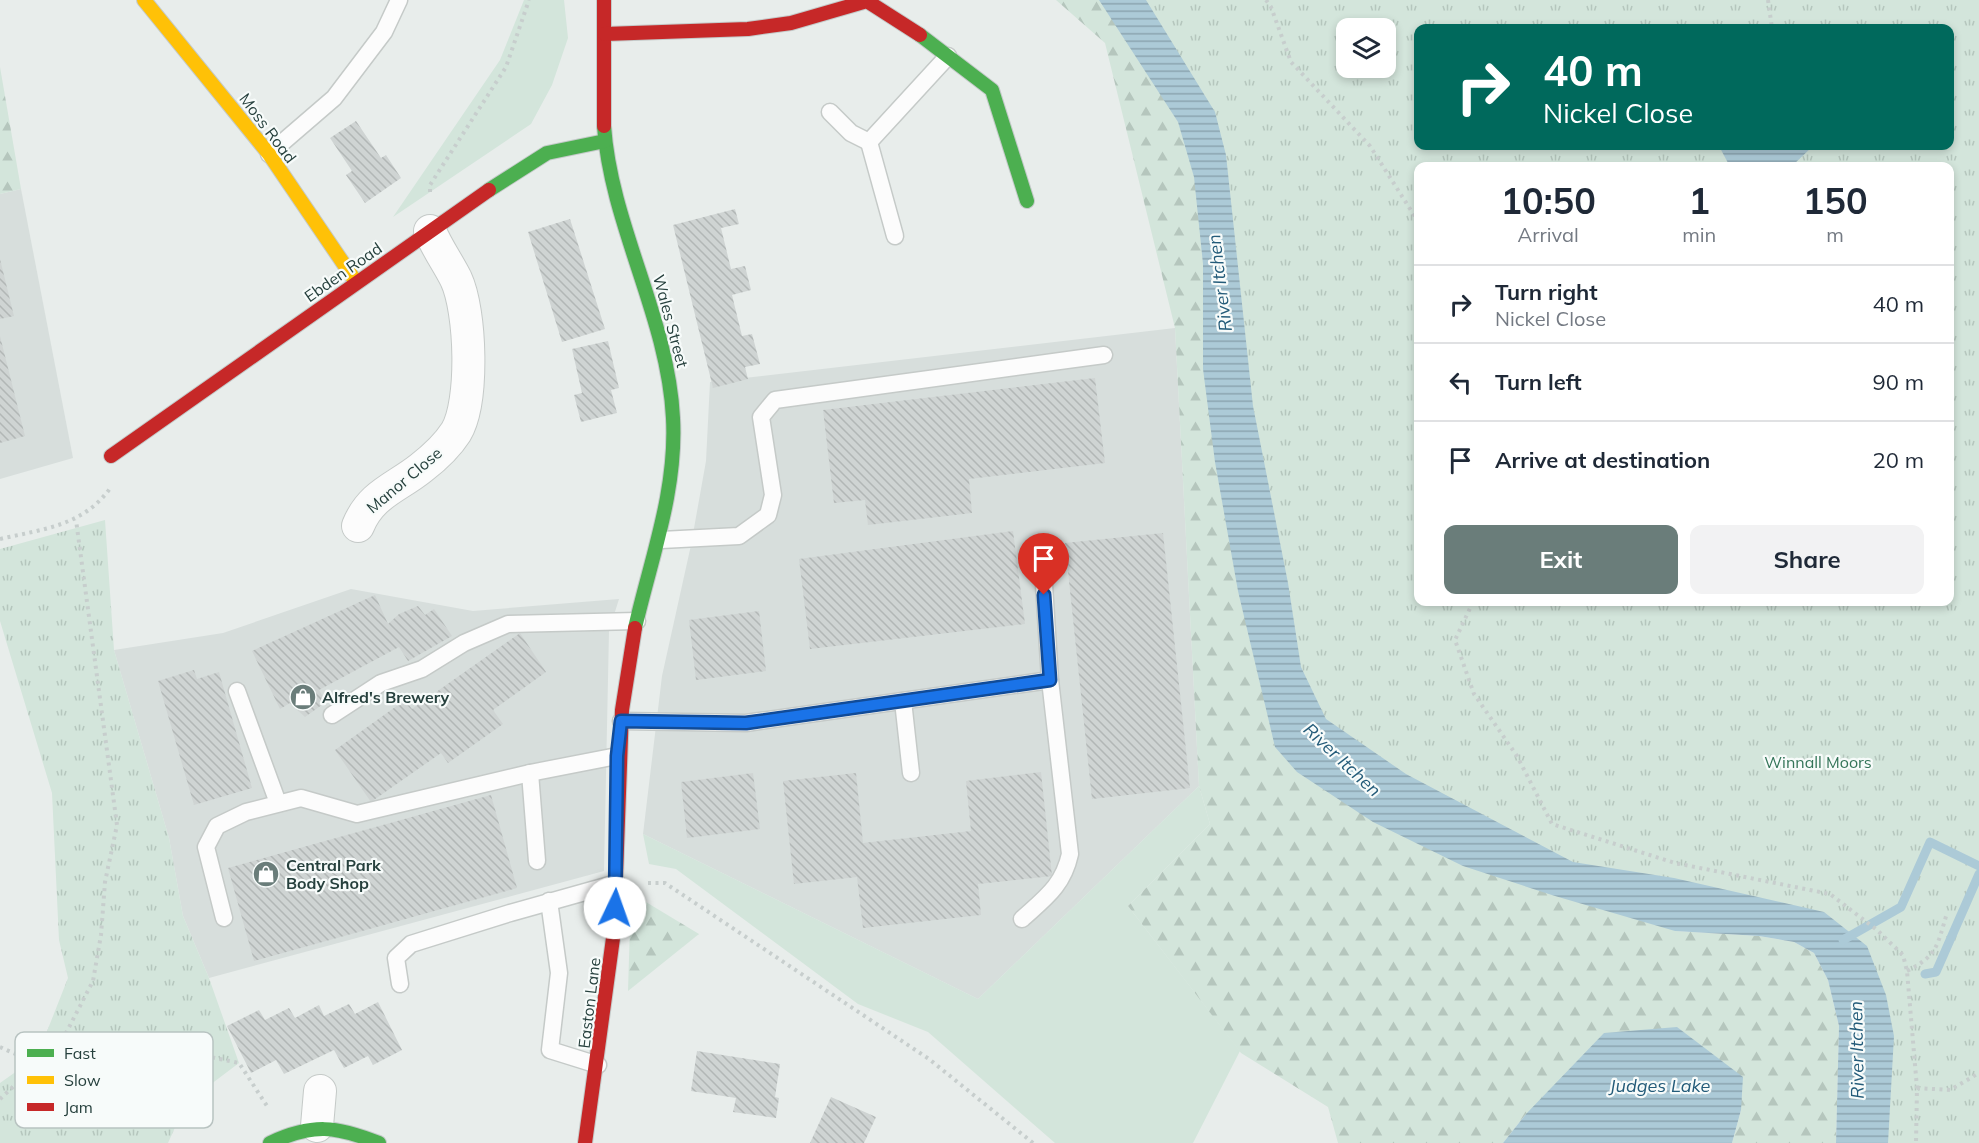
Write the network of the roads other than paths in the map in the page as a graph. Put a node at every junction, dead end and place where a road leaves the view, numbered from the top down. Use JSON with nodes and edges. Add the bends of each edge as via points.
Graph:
{"nodes":[{"id":1,"x":144,"y":0,"type":"edge"},
{"id":2,"x":399,"y":0,"type":"edge"},
{"id":3,"x":604,"y":0,"type":"edge"},
{"id":4,"x":605,"y":34,"type":"junction"},
{"id":5,"x":948,"y":56,"type":"junction"},
{"id":6,"x":830,"y":112,"type":"dead end"},
{"id":7,"x":605,"y":141,"type":"junction"},
{"id":8,"x":869,"y":142,"type":"junction"},
{"id":9,"x":269,"y":154,"type":"junction"},
{"id":10,"x":1027,"y":201,"type":"dead end"},
{"id":11,"x":429,"y":231,"type":"junction"},
{"id":12,"x":895,"y":236,"type":"dead end"},
{"id":13,"x":356,"y":282,"type":"junction"},
{"id":14,"x":1104,"y":356,"type":"dead end"},
{"id":15,"x":111,"y":456,"type":"road end"},
{"id":16,"x":358,"y":526,"type":"dead end"},
{"id":17,"x":661,"y":540,"type":"junction"},
{"id":18,"x":1042,"y":553,"type":"dead end"},
{"id":19,"x":637,"y":621,"type":"junction"},
{"id":20,"x":631,"y":651,"type":"joint"},
{"id":21,"x":1050,"y":680,"type":"junction"},
{"id":22,"x":237,"y":691,"type":"dead end"},
{"id":23,"x":903,"y":701,"type":"junction"},
{"id":24,"x":332,"y":715,"type":"dead end"},
{"id":25,"x":621,"y":721,"type":"junction"},
{"id":26,"x":617,"y":756,"type":"junction"},
{"id":27,"x":531,"y":773,"type":"junction"},
{"id":28,"x":911,"y":773,"type":"dead end"},
{"id":29,"x":278,"y":803,"type":"junction"},
{"id":30,"x":537,"y":861,"type":"dead end"},
{"id":31,"x":617,"y":884,"type":"junction"},
{"id":32,"x":549,"y":902,"type":"junction"},
{"id":33,"x":224,"y":918,"type":"dead end"},
{"id":34,"x":1022,"y":919,"type":"dead end"},
{"id":35,"x":400,"y":984,"type":"dead end"},
{"id":36,"x":598,"y":1065,"type":"junction"},
{"id":37,"x":320,"y":1091,"type":"dead end"},
{"id":38,"x":317,"y":1126,"type":"junction"},
{"id":39,"x":270,"y":1143,"type":"edge"},
{"id":40,"x":379,"y":1143,"type":"edge"},
{"id":41,"x":585,"y":1143,"type":"edge"}],
"edges":[{"from":1,"to":9,"type":"street","name":"Moss Road"},
{"from":2,"to":9,"type":"lane","via":[[384,32],[334,98]]},
{"from":3,"to":4,"type":"street","name":"Wales Street"},
{"from":4,"to":5,"type":"street","via":[[748,29],[790,23],[867,1]]},
{"from":4,"to":7,"type":"street","name":"Wales Street"},
{"from":5,"to":8,"type":"lane"},
{"from":5,"to":10,"type":"street","via":[[992,90]]},
{"from":6,"to":8,"type":"lane","via":[[851,133]]},
{"from":7,"to":11,"type":"street","name":"Ebden Road","via":[[547,153]]},
{"from":7,"to":17,"type":"street","name":"Wales Street","via":[[653,310],[670,386],[673,460]]},
{"from":8,"to":12,"type":"lane"},
{"from":9,"to":13,"type":"street","name":"Moss Road"},
{"from":11,"to":13,"type":"street","name":"Ebden Road"},
{"from":11,"to":16,"type":"street","name":"Manor Close","via":[[456,280],[466,312],[469,345],[463,416],[445,447],[365,509]]},
{"from":13,"to":15,"type":"street","name":"Ebden Road"},
{"from":14,"to":17,"type":"lane","via":[[774,400],[761,417],[773,495],[768,514],[739,536]]},
{"from":17,"to":19,"type":"street","name":"Wales Street"},
{"from":18,"to":21,"type":"lane"},
{"from":19,"to":20,"type":"street","name":"Wales Street"},
{"from":19,"to":24,"type":"lane","via":[[508,624],[464,643],[422,669],[381,683]]},
{"from":20,"to":25,"type":"street","name":"Easton Lane"},
{"from":21,"to":23,"type":"lane"},
{"from":21,"to":34,"type":"lane","via":[[1070,854],[1066,874]]},
{"from":22,"to":29,"type":"lane"},
{"from":23,"to":25,"type":"lane","via":[[746,723]]},
{"from":23,"to":28,"type":"lane"},
{"from":25,"to":26,"type":"street","name":"Easton Lane"},
{"from":26,"to":27,"type":"lane"},
{"from":26,"to":31,"type":"street","name":"Easton Lane"},
{"from":27,"to":29,"type":"lane","via":[[357,814],[301,798]]},
{"from":27,"to":30,"type":"lane"},
{"from":29,"to":33,"type":"lane","via":[[217,826],[206,847]]},
{"from":31,"to":32,"type":"lane"},
{"from":31,"to":36,"type":"street","name":"Easton Lane"},
{"from":32,"to":35,"type":"lane","via":[[411,944],[396,958]]},
{"from":32,"to":36,"type":"lane","via":[[559,973],[550,1050]]},
{"from":36,"to":41,"type":"street","name":"Easton Lane"},
{"from":37,"to":38,"type":"street"},
{"from":38,"to":39,"type":"street"},
{"from":38,"to":40,"type":"street","via":[[343,1130]]}]}
